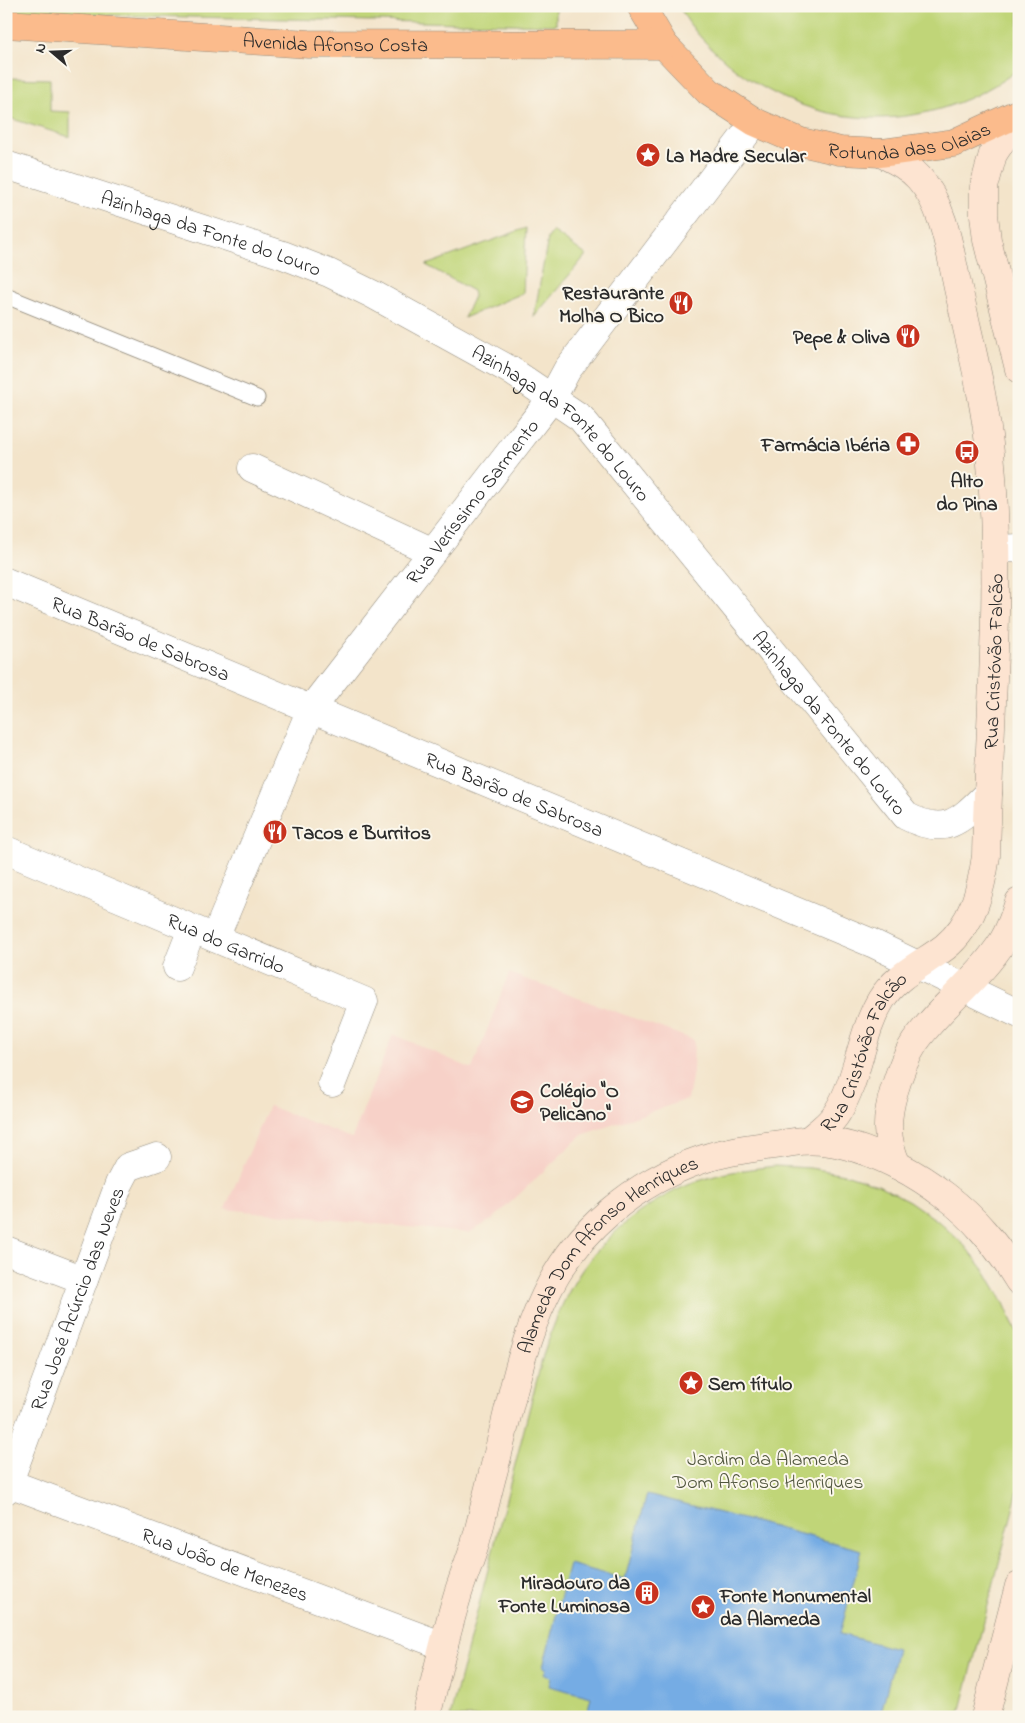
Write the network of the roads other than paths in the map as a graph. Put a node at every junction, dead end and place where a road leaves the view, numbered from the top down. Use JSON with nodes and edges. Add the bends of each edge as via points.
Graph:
{"nodes":[{"id":1,"x":641,"y":6,"type":"edge"},
{"id":2,"x":6,"y":24,"type":"edge"},
{"id":3,"x":664,"y":45,"type":"junction"},
{"id":4,"x":1019,"y":114,"type":"edge"},
{"id":5,"x":755,"y":122,"type":"junction"},
{"id":6,"x":881,"y":153,"type":"junction"},
{"id":7,"x":6,"y":165,"type":"edge"},
{"id":8,"x":6,"y":296,"type":"edge"},
{"id":9,"x":1019,"y":369,"type":"edge"},
{"id":10,"x":256,"y":398,"type":"dead end"},
{"id":11,"x":552,"y":398,"type":"junction"},
{"id":12,"x":252,"y":468,"type":"dead end"},
{"id":13,"x":1007,"y":549,"type":"edge"},
{"id":14,"x":433,"y":552,"type":"junction"},
{"id":15,"x":6,"y":582,"type":"edge"},
{"id":16,"x":311,"y":709,"type":"junction"},
{"id":17,"x":988,"y":793,"type":"junction"},
{"id":18,"x":6,"y":850,"type":"edge"},
{"id":19,"x":1019,"y":902,"type":"edge"},
{"id":20,"x":204,"y":934,"type":"junction"},
{"id":21,"x":917,"y":965,"type":"junction"},
{"id":22,"x":177,"y":967,"type":"dead end"},
{"id":23,"x":964,"y":988,"type":"junction"},
{"id":24,"x":1019,"y":1014,"type":"edge"},
{"id":25,"x":332,"y":1083,"type":"dead end"},
{"id":26,"x":810,"y":1139,"type":"junction"},
{"id":27,"x":157,"y":1157,"type":"dead end"},
{"id":28,"x":897,"y":1165,"type":"junction"},
{"id":29,"x":6,"y":1250,"type":"edge"},
{"id":30,"x":84,"y":1280,"type":"junction"},
{"id":31,"x":1019,"y":1281,"type":"edge"},
{"id":32,"x":7,"y":1485,"type":"edge"},
{"id":33,"x":1019,"y":1586,"type":"edge"},
{"id":34,"x":444,"y":1646,"type":"junction"},
{"id":35,"x":426,"y":1717,"type":"edge"},
{"id":36,"x":985,"y":1717,"type":"edge"}],
"edges":[{"from":1,"to":3,"type":"main road","name":"Rotunda das Olaias"},
{"from":2,"to":3,"type":"main road","name":"Avenida Afonso Costa","via":[[310,44]]},
{"from":3,"to":5,"type":"main road","name":"Rotunda das Olaias","via":[[709,92]]},
{"from":4,"to":6,"type":"main road","name":"Rotunda das Olaias","via":[[954,143]]},
{"from":4,"to":9,"type":"main road","via":[[993,154],[984,187],[984,215]]},
{"from":5,"to":6,"type":"main road","name":"Rotunda das Olaias","via":[[800,142],[840,151]]},
{"from":5,"to":11,"type":"street","name":"Rua Veríssimo Sarmento","via":[[568,370]]},
{"from":6,"to":13,"type":"main road","name":"Rua Cristóvão Falcão","via":[[900,162],[918,177],[930,193],[942,224],[982,404]]},
{"from":7,"to":11,"type":"street","name":"Azinhaga da Fonte do Louro","via":[[284,255],[329,273],[510,370]]},
{"from":8,"to":10,"type":"lane"},
{"from":11,"to":14,"type":"street","name":"Rua Veríssimo Sarmento"},
{"from":11,"to":17,"type":"street","name":"Azinhaga da Fonte do Louro","via":[[581,418],[906,816],[923,825],[951,823],[965,815]]},
{"from":12,"to":14,"type":"street"},
{"from":13,"to":17,"type":"main road","name":"Rua Cristóvão Falcão"},
{"from":14,"to":16,"type":"street","name":"Rua Veríssimo Sarmento"},
{"from":15,"to":16,"type":"street","name":"Rua Barão de Sabrosa"},
{"from":16,"to":20,"type":"street"},
{"from":16,"to":21,"type":"street","name":"Rua Barão de Sabrosa","via":[[872,943]]},
{"from":17,"to":21,"type":"main road","name":"Rua Cristóvão Falcão","via":[[986,856],[982,884],[973,910],[962,929],[945,947]]},
{"from":18,"to":20,"type":"street","name":"Rua do Garrido"},
{"from":19,"to":23,"type":"main road","name":"Rua Cristóvão Falcão","via":[[1003,940]]},
{"from":20,"to":22,"type":"street"},
{"from":20,"to":25,"type":"street","name":"Rua do Garrido","via":[[364,1001]]},
{"from":21,"to":23,"type":"street","name":"Rua Barão de Sabrosa"},
{"from":21,"to":26,"type":"main road","name":"Rua Cristóvão Falcão","via":[[882,998],[868,1026],[837,1114]]},
{"from":23,"to":24,"type":"street","name":"Rua Barão de Sabrosa"},
{"from":23,"to":28,"type":"main road","name":"Rua Cristóvão Falcão","via":[[933,1019],[904,1060],[887,1123],[887,1138]]},
{"from":26,"to":28,"type":"main road","name":"Alameda Dom Afonso Henriques","via":[[849,1147]]},
{"from":26,"to":34,"type":"main road","name":"Alameda Dom Afonso Henriques","via":[[706,1158],[672,1171],[611,1210],[584,1236],[562,1265],[544,1296],[525,1349],[475,1544]]},
{"from":27,"to":30,"type":"street","name":"Rua José Acúrcio das Neves","via":[[128,1167]]},
{"from":28,"to":31,"type":"main road","name":"Alameda Dom Afonso Henriques","via":[[954,1203],[982,1229]]},
{"from":29,"to":30,"type":"street"},
{"from":30,"to":32,"type":"street","name":"Rua José Acúrcio das Neves"},
{"from":32,"to":34,"type":"street","name":"Rua João de Menezes"},
{"from":33,"to":36,"type":"main road"},
{"from":34,"to":35,"type":"main road","name":"Alameda Dom Afonso Henriques"}]}
